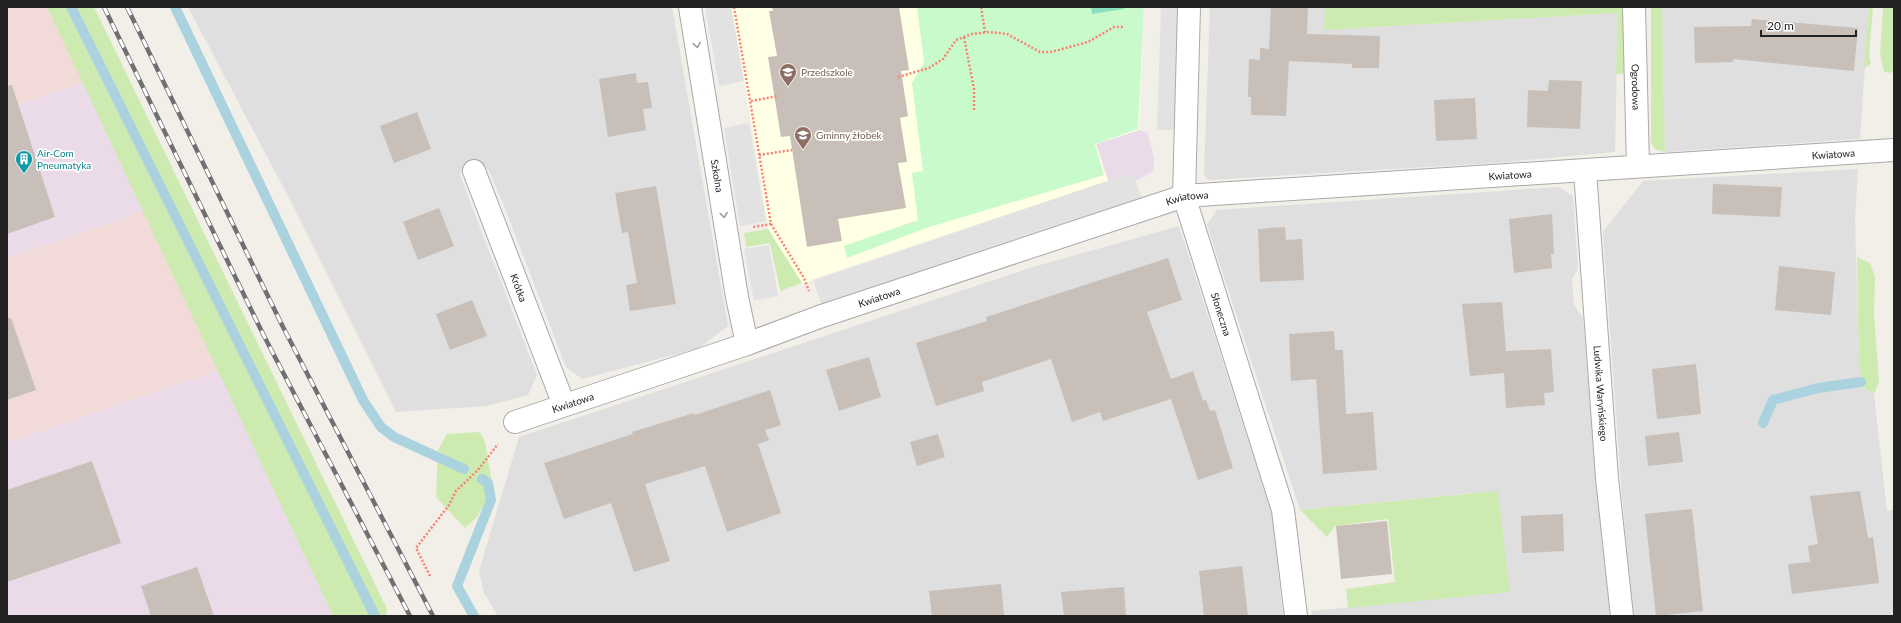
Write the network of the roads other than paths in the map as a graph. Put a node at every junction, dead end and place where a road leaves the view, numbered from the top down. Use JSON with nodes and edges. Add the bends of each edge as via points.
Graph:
{"nodes":[{"id":1,"x":690,"y":7,"type":"edge"},
{"id":2,"x":1189,"y":7,"type":"edge"},
{"id":3,"x":1634,"y":7,"type":"edge"},
{"id":4,"x":1894,"y":150,"type":"edge"},
{"id":5,"x":1638,"y":166,"type":"junction"},
{"id":6,"x":474,"y":171,"type":"dead end"},
{"id":7,"x":1585,"y":171,"type":"junction"},
{"id":8,"x":1184,"y":196,"type":"junction"},
{"id":9,"x":747,"y":344,"type":"junction"},
{"id":10,"x":564,"y":405,"type":"junction"},
{"id":11,"x":515,"y":422,"type":"road end"},
{"id":12,"x":1296,"y":616,"type":"edge"},
{"id":13,"x":1622,"y":616,"type":"edge"}],
"edges":[{"from":1,"to":9,"type":"street","name":"Szkolna","one_way":true,"via":[[737,297]]},
{"from":2,"to":8,"type":"street","name":"Słoneczna"},
{"from":3,"to":5,"type":"street","name":"Ogrodowa"},
{"from":4,"to":5,"type":"street","name":"Kwiatowa"},
{"from":5,"to":7,"type":"street","name":"Kwiatowa"},
{"from":6,"to":10,"type":"street","name":"Krótka"},
{"from":7,"to":8,"type":"street","name":"Kwiatowa"},
{"from":7,"to":13,"type":"street","name":"Ludwika Waryńskiego","via":[[1607,478]]},
{"from":8,"to":9,"type":"street","name":"Kwiatowa","via":[[819,317]]},
{"from":8,"to":12,"type":"street","name":"Słoneczna","via":[[1283,510]]},
{"from":9,"to":10,"type":"street","name":"Kwiatowa"},
{"from":10,"to":11,"type":"street","name":"Kwiatowa"}]}
